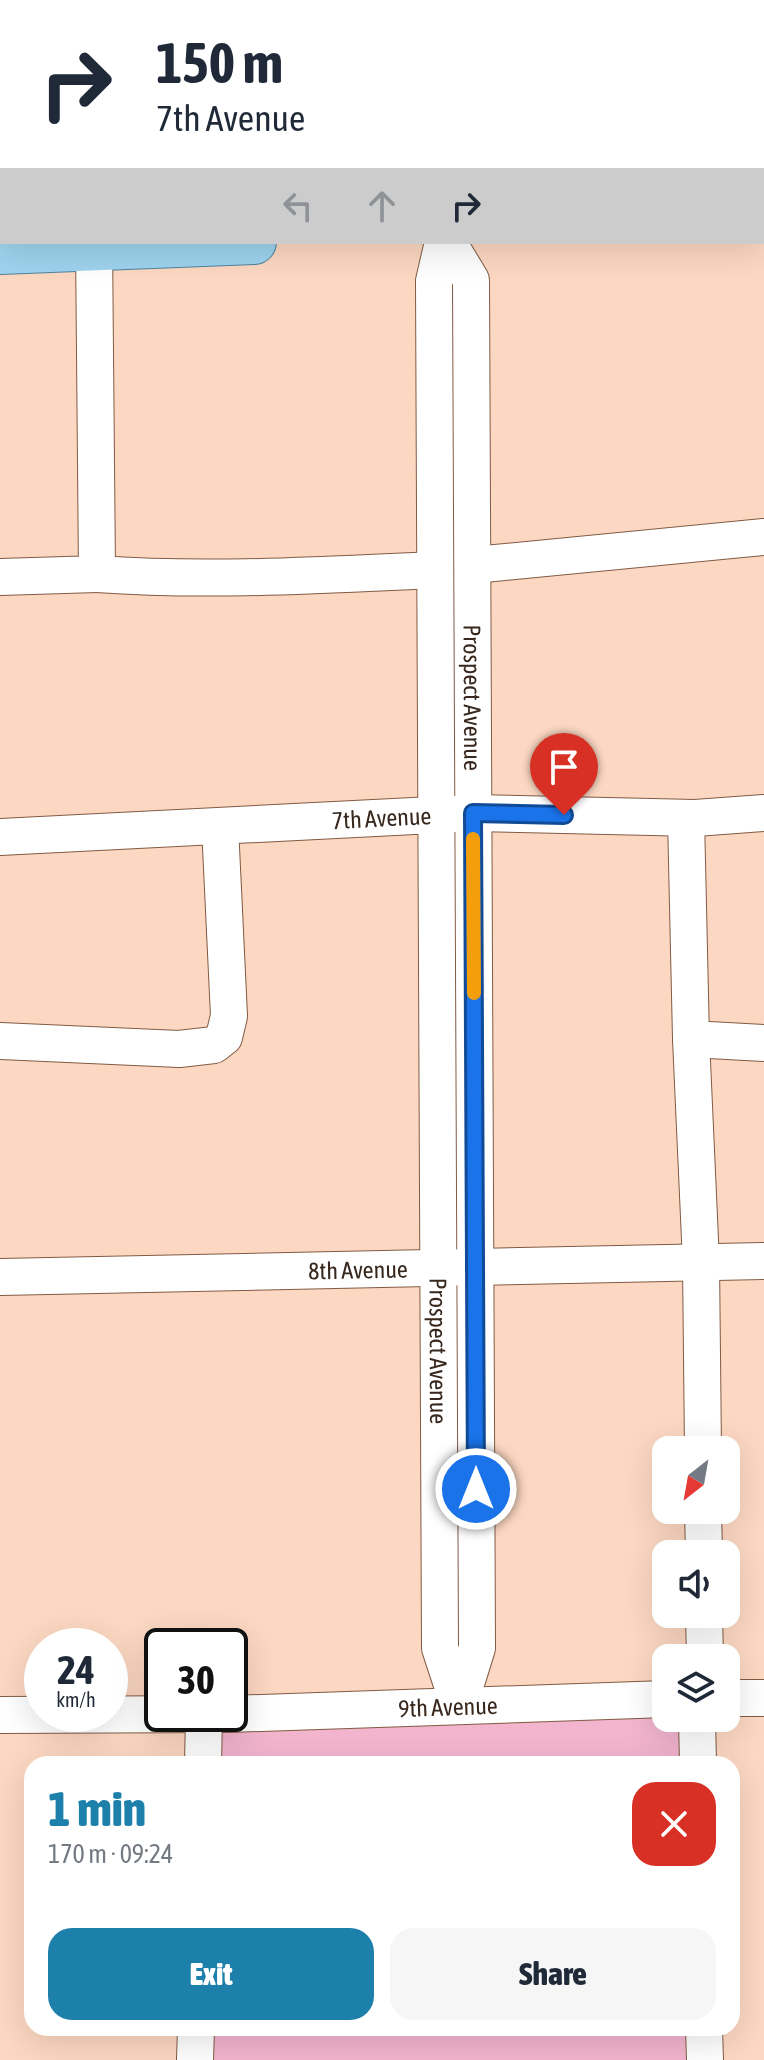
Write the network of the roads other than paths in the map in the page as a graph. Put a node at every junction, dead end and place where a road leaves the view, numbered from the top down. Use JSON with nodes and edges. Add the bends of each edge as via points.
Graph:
{"nodes":[{"id":1,"x":147,"y":244,"type":"edge"},
{"id":2,"x":445,"y":244,"type":"edge"},
{"id":3,"x":447,"y":244,"type":"edge"},
{"id":4,"x":94,"y":245,"type":"edge"},
{"id":5,"x":10,"y":248,"type":"edge"},
{"id":6,"x":764,"y":537,"type":"edge"},
{"id":7,"x":474,"y":565,"type":"junction"},
{"id":8,"x":435,"y":570,"type":"junction"},
{"id":9,"x":97,"y":574,"type":"junction"},
{"id":10,"x":0,"y":577,"type":"edge"},
{"id":11,"x":473,"y":813,"type":"junction"},
{"id":12,"x":764,"y":813,"type":"edge"},
{"id":13,"x":436,"y":815,"type":"junction"},
{"id":14,"x":686,"y":818,"type":"junction"},
{"id":15,"x":220,"y":826,"type":"junction"},
{"id":16,"x":0,"y":837,"type":"edge"},
{"id":17,"x":691,"y":1039,"type":"junction"},
{"id":18,"x":0,"y":1041,"type":"edge"},
{"id":19,"x":764,"y":1043,"type":"edge"},
{"id":20,"x":764,"y":1261,"type":"edge"},
{"id":21,"x":701,"y":1262,"type":"junction"},
{"id":22,"x":438,"y":1267,"type":"junction"},
{"id":23,"x":475,"y":1267,"type":"junction"},
{"id":24,"x":0,"y":1277,"type":"edge"},
{"id":25,"x":703,"y":1436,"type":"edge"},
{"id":26,"x":740,"y":1698,"type":"edge"},
{"id":27,"x":764,"y":1698,"type":"edge"},
{"id":28,"x":652,"y":1699,"type":"edge"},
{"id":29,"x":459,"y":1706,"type":"junction"},
{"id":30,"x":248,"y":1713,"type":"edge"},
{"id":31,"x":0,"y":1715,"type":"edge"},
{"id":32,"x":144,"y":1715,"type":"edge"},
{"id":33,"x":204,"y":1732,"type":"edge"},
{"id":34,"x":697,"y":1732,"type":"edge"},
{"id":35,"x":203,"y":1756,"type":"edge"},
{"id":36,"x":698,"y":1756,"type":"edge"},
{"id":37,"x":196,"y":2036,"type":"edge"},
{"id":38,"x":704,"y":2036,"type":"edge"},
{"id":39,"x":195,"y":2060,"type":"edge"},
{"id":40,"x":705,"y":2060,"type":"edge"}],
"edges":[{"from":1,"to":4,"type":"main road"},
{"from":2,"to":8,"type":"street","name":"Prospect Avenue","via":[[434,281]]},
{"from":3,"to":7,"type":"street","name":"Prospect Avenue","via":[[471,280]]},
{"from":4,"to":5,"type":"main road"},
{"from":4,"to":9,"type":"street"},
{"from":6,"to":7,"type":"street"},
{"from":7,"to":11,"type":"street","name":"Prospect Avenue"},
{"from":8,"to":9,"type":"street","via":[[152,578]]},
{"from":8,"to":13,"type":"street","name":"Prospect Avenue"},
{"from":9,"to":10,"type":"street"},
{"from":11,"to":13,"type":"street","name":"7th Avenue"},
{"from":11,"to":14,"type":"street","name":"7th Avenue"},
{"from":11,"to":23,"type":"street","name":"Prospect Avenue"},
{"from":12,"to":14,"type":"street","name":"7th Avenue"},
{"from":13,"to":15,"type":"street","name":"7th Avenue"},
{"from":13,"to":22,"type":"street","name":"Prospect Avenue"},
{"from":14,"to":17,"type":"street"},
{"from":15,"to":16,"type":"street","name":"7th Avenue"},
{"from":15,"to":18,"type":"street","via":[[229,1016],[224,1037],[214,1045],[179,1049]]},
{"from":17,"to":19,"type":"street"},
{"from":17,"to":21,"type":"street"},
{"from":20,"to":21,"type":"street","name":"8th Avenue"},
{"from":21,"to":23,"type":"street","name":"8th Avenue"},
{"from":21,"to":25,"type":"street"},
{"from":22,"to":23,"type":"street","name":"8th Avenue"},
{"from":22,"to":24,"type":"street","name":"8th Avenue"},
{"from":22,"to":29,"type":"street","name":"Prospect Avenue","via":[[440,1648]]},
{"from":23,"to":29,"type":"street","name":"Prospect Avenue","via":[[477,1648]]},
{"from":26,"to":27,"type":"street"},
{"from":28,"to":29,"type":"street","name":"9th Avenue"},
{"from":29,"to":30,"type":"street","name":"9th Avenue"},
{"from":31,"to":32,"type":"street"},
{"from":33,"to":35,"type":"street"},
{"from":34,"to":36,"type":"street"},
{"from":37,"to":39,"type":"street"},
{"from":38,"to":40,"type":"street"}]}
